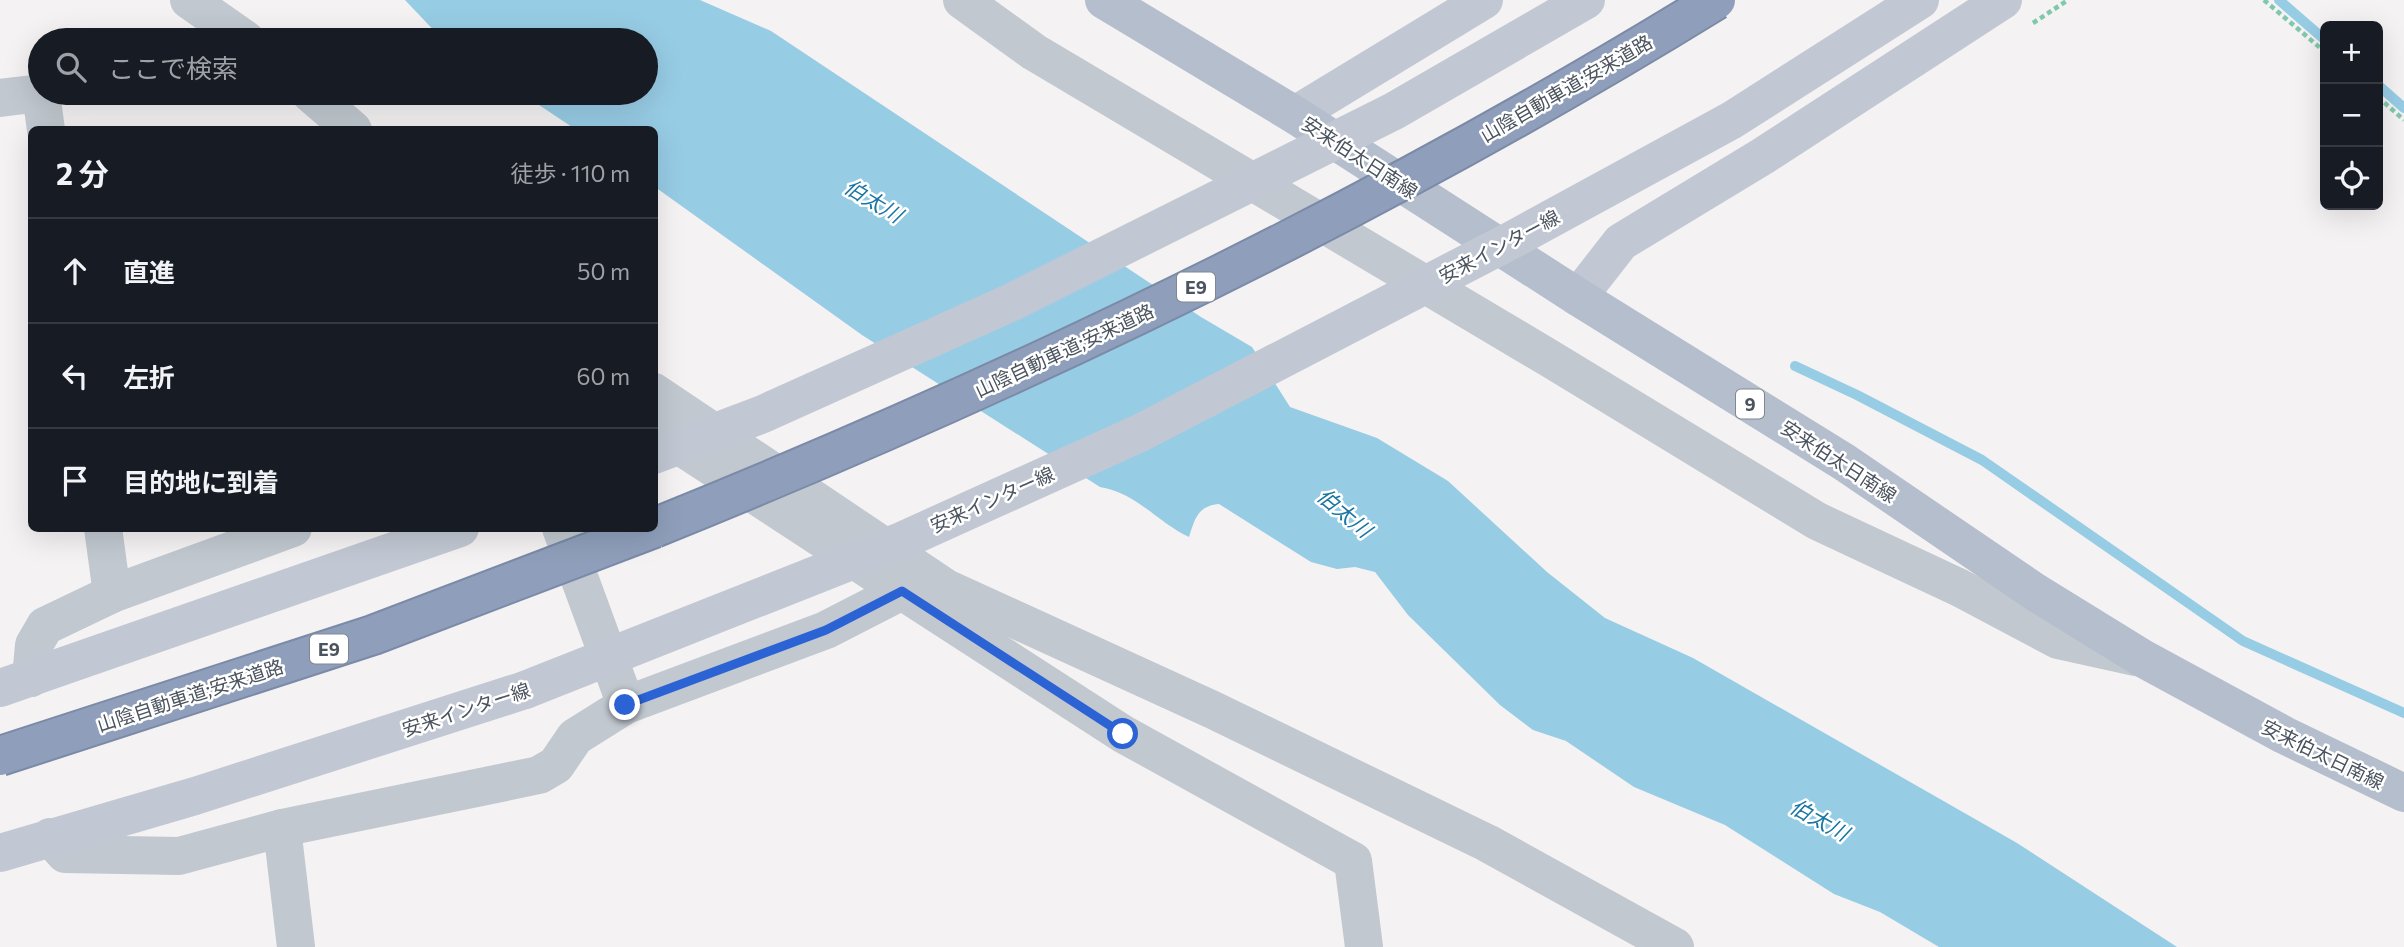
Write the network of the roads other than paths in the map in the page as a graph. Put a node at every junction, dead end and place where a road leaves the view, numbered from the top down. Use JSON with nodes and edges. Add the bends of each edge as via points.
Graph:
{"nodes":[{"id":1,"x":189,"y":0,"type":"edge"},
{"id":2,"x":962,"y":0,"type":"edge"},
{"id":3,"x":1104,"y":0,"type":"edge"},
{"id":4,"x":1484,"y":0,"type":"edge"},
{"id":5,"x":1586,"y":0,"type":"edge"},
{"id":6,"x":1677,"y":0,"type":"edge"},
{"id":7,"x":1716,"y":0,"type":"edge"},
{"id":8,"x":1920,"y":0,"type":"edge"},
{"id":9,"x":2003,"y":0,"type":"edge"},
{"id":10,"x":229,"y":28,"type":"edge"},
{"id":11,"x":28,"y":95,"type":"edge"},
{"id":12,"x":0,"y":98,"type":"edge"},
{"id":13,"x":43,"y":105,"type":"edge"},
{"id":14,"x":324,"y":105,"type":"edge"},
{"id":15,"x":1295,"y":115,"type":"junction"},
{"id":16,"x":45,"y":126,"type":"edge"},
{"id":17,"x":348,"y":126,"type":"edge"},
{"id":18,"x":1578,"y":297,"type":"junction"},
{"id":19,"x":658,"y":395,"type":"edge"},
{"id":20,"x":658,"y":431,"type":"edge"},
{"id":21,"x":658,"y":453,"type":"edge"},
{"id":22,"x":658,"y":505,"type":"edge"},
{"id":23,"x":658,"y":526,"type":"edge"},
{"id":24,"x":104,"y":532,"type":"edge"},
{"id":25,"x":282,"y":532,"type":"edge"},
{"id":26,"x":450,"y":532,"type":"edge"},
{"id":27,"x":562,"y":532,"type":"edge"},
{"id":28,"x":589,"y":532,"type":"edge"},
{"id":29,"x":643,"y":532,"type":"edge"},
{"id":30,"x":112,"y":594,"type":"junction"},
{"id":31,"x":927,"y":596,"type":"junction"},
{"id":32,"x":2143,"y":658,"type":"junction"},
{"id":33,"x":15,"y":683,"type":"edge"},
{"id":34,"x":625,"y":705,"type":"junction"},
{"id":35,"x":0,"y":735,"type":"edge"},
{"id":36,"x":0,"y":756,"type":"edge"},
{"id":37,"x":2404,"y":793,"type":"edge"},
{"id":38,"x":282,"y":828,"type":"junction"},
{"id":39,"x":50,"y":837,"type":"junction"},
{"id":40,"x":0,"y":853,"type":"edge"},
{"id":41,"x":296,"y":947,"type":"edge"},
{"id":42,"x":1364,"y":947,"type":"edge"},
{"id":43,"x":1675,"y":947,"type":"edge"}],
"edges":[{"from":1,"to":10,"type":"street"},
{"from":2,"to":32,"type":"street","via":[[1045,59],[1817,522],[1960,588],[2058,640]]},
{"from":3,"to":15,"type":"main road","name":"安来伯太日南線","number":"9"},
{"from":4,"to":15,"type":"main road"},
{"from":5,"to":21,"type":"main road","bridge":true,"via":[[1394,111],[1010,303],[763,414]]},
{"from":6,"to":22,"type":"highway","name":"山陰自動車道;安来道路","number":"E9","via":[[1493,108],[1171,280],[847,429]]},
{"from":7,"to":23,"type":"highway","name":"山陰自動車道;安来道路","number":"E9","bridge":true,"via":[[1502,125],[1181,295],[858,446]]},
{"from":8,"to":39,"type":"main road","name":"安来インター線","bridge":true,"via":[[1732,120],[1510,241],[1140,433],[899,542],[525,690],[195,796]]},
{"from":9,"to":18,"type":"main road","via":[[1621,242]]},
{"from":11,"to":12,"type":"street"},
{"from":13,"to":16,"type":"street"},
{"from":14,"to":17,"type":"street"},
{"from":15,"to":18,"type":"main road","name":"安来伯太日南線","number":"9"},
{"from":18,"to":32,"type":"main road","name":"安来伯太日南線","number":"9","via":[[1844,462],[2035,592]]},
{"from":19,"to":31,"type":"street"},
{"from":20,"to":31,"type":"street"},
{"from":24,"to":30,"type":"street"},
{"from":25,"to":30,"type":"street"},
{"from":26,"to":33,"type":"main road"},
{"from":27,"to":34,"type":"street"},
{"from":28,"to":35,"type":"highway","name":"山陰自動車道;安来道路","number":"E9","via":[[366,616]]},
{"from":29,"to":36,"type":"highway","name":"山陰自動車道;安来道路","number":"E9","bridge":true,"via":[[373,635]]},
{"from":30,"to":33,"type":"street","via":[[45,626]]},
{"from":31,"to":34,"type":"street"},
{"from":31,"to":42,"type":"street","via":[[1123,734],[1353,861]]},
{"from":31,"to":43,"type":"street","via":[[1213,710],[1487,843]]},
{"from":32,"to":37,"type":"main road","name":"安来伯太日南線","number":"9","via":[[2284,735]]},
{"from":34,"to":38,"type":"street","via":[[575,737],[556,765],[539,775]]},
{"from":38,"to":39,"type":"street","via":[[179,856],[65,853]]},
{"from":38,"to":41,"type":"street"},
{"from":39,"to":40,"type":"main road","name":"安来インター線"}]}
